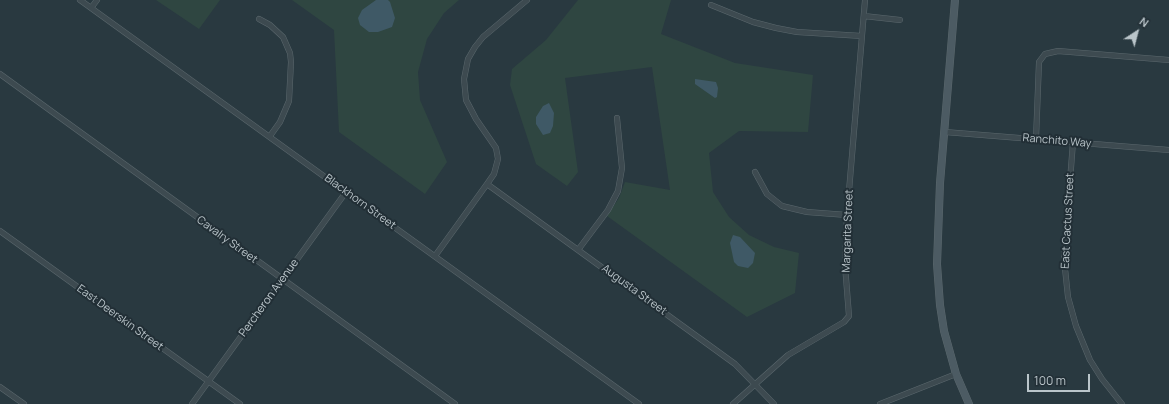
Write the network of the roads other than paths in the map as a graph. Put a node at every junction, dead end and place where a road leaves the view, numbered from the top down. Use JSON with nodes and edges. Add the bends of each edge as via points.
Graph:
{"nodes":[{"id":1,"x":80,"y":0,"type":"edge"},
{"id":2,"x":97,"y":0,"type":"edge"},
{"id":3,"x":527,"y":0,"type":"edge"},
{"id":4,"x":865,"y":0,"type":"edge"},
{"id":5,"x":955,"y":0,"type":"edge"},
{"id":6,"x":711,"y":5,"type":"dead end"},
{"id":7,"x":91,"y":8,"type":"junction"},
{"id":8,"x":864,"y":16,"type":"junction"},
{"id":9,"x":259,"y":19,"type":"dead end"},
{"id":10,"x":900,"y":20,"type":"dead end"},
{"id":11,"x":862,"y":36,"type":"junction"},
{"id":12,"x":1169,"y":60,"type":"edge"},
{"id":13,"x":0,"y":74,"type":"edge"},
{"id":14,"x":617,"y":118,"type":"dead end"},
{"id":15,"x":945,"y":132,"type":"junction"},
{"id":16,"x":270,"y":136,"type":"junction"},
{"id":17,"x":1036,"y":139,"type":"junction"},
{"id":18,"x":1073,"y":142,"type":"junction"},
{"id":19,"x":1169,"y":150,"type":"edge"},
{"id":20,"x":755,"y":172,"type":"dead end"},
{"id":21,"x":487,"y":184,"type":"junction"},
{"id":22,"x":346,"y":192,"type":"junction"},
{"id":23,"x":847,"y":215,"type":"junction"},
{"id":24,"x":0,"y":231,"type":"edge"},
{"id":25,"x":578,"y":250,"type":"junction"},
{"id":26,"x":435,"y":256,"type":"junction"},
{"id":27,"x":282,"y":280,"type":"junction"},
{"id":28,"x":956,"y":374,"type":"junction"},
{"id":29,"x":209,"y":382,"type":"junction"},
{"id":30,"x":754,"y":383,"type":"junction"},
{"id":31,"x":0,"y":387,"type":"edge"},
{"id":32,"x":24,"y":404,"type":"edge"},
{"id":33,"x":192,"y":404,"type":"edge"},
{"id":34,"x":240,"y":404,"type":"edge"},
{"id":35,"x":455,"y":404,"type":"edge"},
{"id":36,"x":639,"y":404,"type":"edge"},
{"id":37,"x":733,"y":404,"type":"edge"},
{"id":38,"x":774,"y":404,"type":"edge"},
{"id":39,"x":880,"y":404,"type":"edge"},
{"id":40,"x":969,"y":404,"type":"edge"},
{"id":41,"x":1122,"y":404,"type":"edge"}],
"edges":[{"from":1,"to":7,"type":"street","name":"Blackhorn Street"},
{"from":2,"to":7,"type":"street"},
{"from":3,"to":21,"type":"street","via":[[483,37],[475,47],[466,67],[466,100],[498,154],[496,167]]},
{"from":4,"to":8,"type":"street","name":"Margarita Street"},
{"from":5,"to":15,"type":"street"},
{"from":6,"to":11,"type":"street","via":[[753,22],[776,28]]},
{"from":7,"to":16,"type":"street","name":"Blackhorn Street"},
{"from":8,"to":10,"type":"street"},
{"from":8,"to":11,"type":"street","name":"Margarita Street"},
{"from":9,"to":16,"type":"street","via":[[283,36],[290,58],[289,101],[280,122]]},
{"from":11,"to":23,"type":"street","name":"Margarita Street"},
{"from":12,"to":17,"type":"street","via":[[1058,51],[1045,54],[1039,62]]},
{"from":13,"to":27,"type":"street","name":"Cavalry Street"},
{"from":14,"to":25,"type":"street","via":[[622,168],[618,191],[608,210]]},
{"from":15,"to":17,"type":"street","name":"Ranchito Way"},
{"from":15,"to":28,"type":"street","via":[[937,239],[938,283],[944,331]]},
{"from":16,"to":22,"type":"street","name":"Blackhorn Street"},
{"from":17,"to":18,"type":"street","name":"Ranchito Way"},
{"from":18,"to":19,"type":"street","name":"Ranchito Way"},
{"from":18,"to":41,"type":"street","name":"East Cactus Street","via":[[1064,259],[1068,297],[1076,326],[1090,360]]},
{"from":20,"to":23,"type":"street","via":[[767,194],[782,206],[807,212]]},
{"from":21,"to":25,"type":"street","name":"Augusta Street"},
{"from":21,"to":26,"type":"street"},
{"from":22,"to":26,"type":"street","name":"Blackhorn Street"},
{"from":22,"to":27,"type":"street","name":"Percheron Avenue"},
{"from":23,"to":30,"type":"street","name":"Margarita Street","via":[[845,265],[849,316],[844,322],[788,355]]},
{"from":24,"to":29,"type":"street","name":"East Deerskin Street"},
{"from":25,"to":30,"type":"street","name":"Augusta Street","via":[[714,348]]},
{"from":26,"to":36,"type":"street","name":"Blackhorn Street"},
{"from":27,"to":29,"type":"street","name":"Percheron Avenue"},
{"from":27,"to":35,"type":"street","name":"Cavalry Street"},
{"from":28,"to":39,"type":"street"},
{"from":28,"to":40,"type":"street"},
{"from":29,"to":33,"type":"street","name":"Percheron Avenue"},
{"from":29,"to":34,"type":"street","name":"East Deerskin Street"},
{"from":30,"to":37,"type":"street","name":"Margarita Street"},
{"from":30,"to":38,"type":"street","name":"Augusta Street"},
{"from":31,"to":32,"type":"street"}]}
